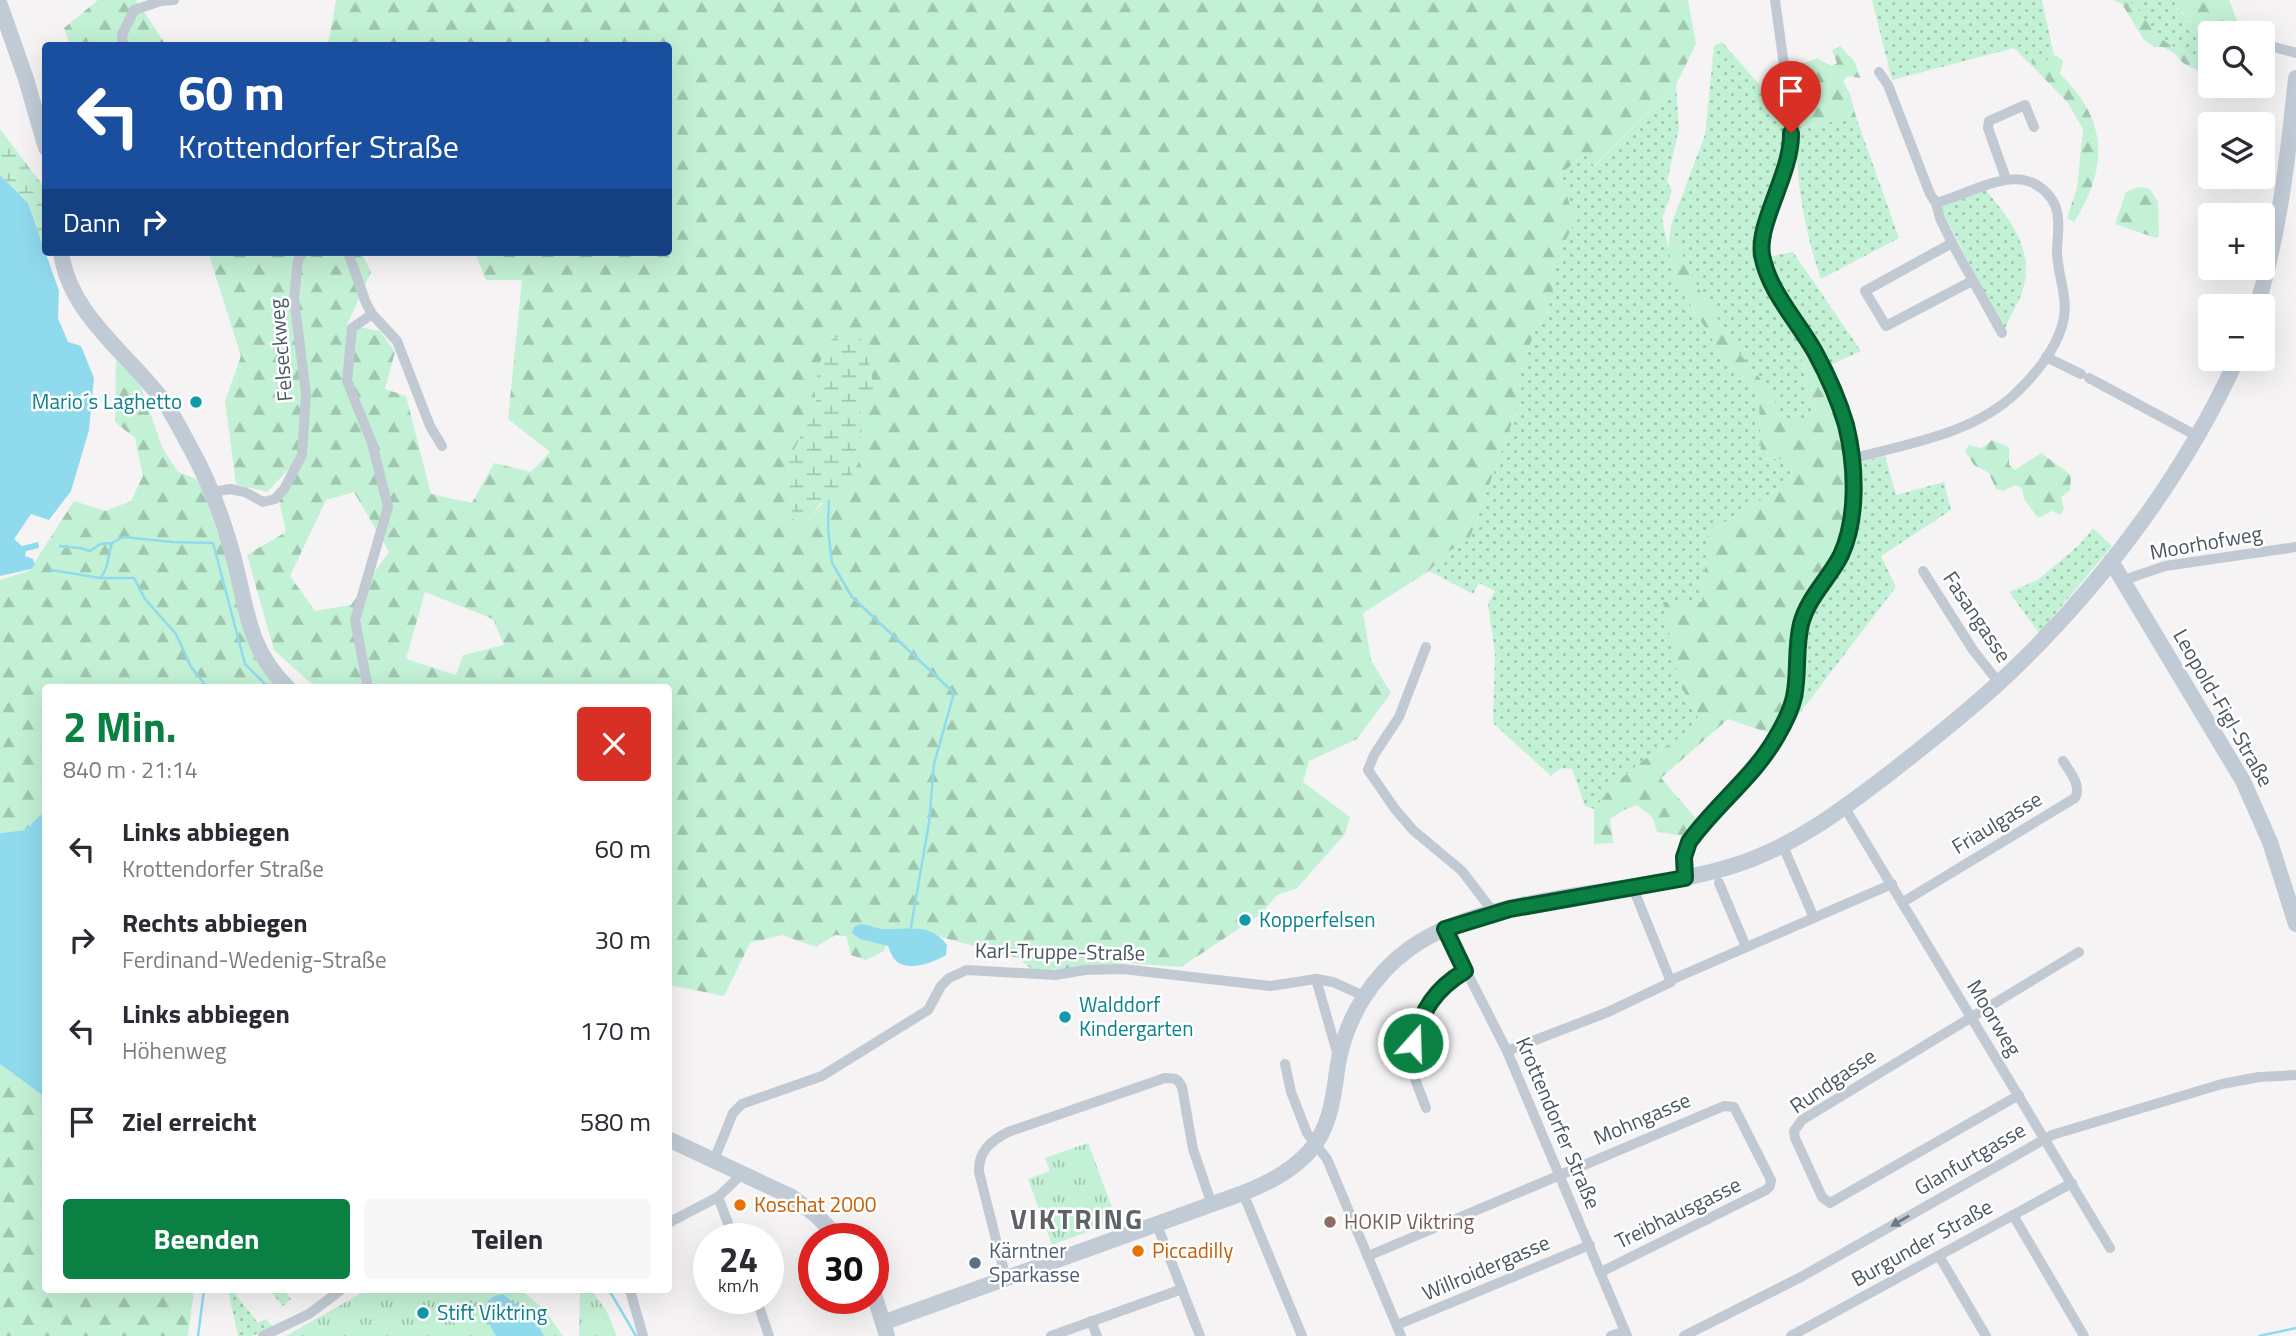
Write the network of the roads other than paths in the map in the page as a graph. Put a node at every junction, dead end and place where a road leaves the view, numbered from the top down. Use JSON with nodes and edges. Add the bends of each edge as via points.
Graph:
{"nodes":[{"id":1,"x":174,"y":0,"type":"edge"},
{"id":2,"x":1775,"y":0,"type":"edge"},
{"id":3,"x":0,"y":5,"type":"edge"},
{"id":4,"x":123,"y":42,"type":"edge"},
{"id":5,"x":2275,"y":47,"type":"edge"},
{"id":6,"x":2296,"y":53,"type":"edge"},
{"id":7,"x":1879,"y":72,"type":"dead end"},
{"id":8,"x":2296,"y":78,"type":"edge"},
{"id":9,"x":2294,"y":112,"type":"edge"},
{"id":10,"x":2034,"y":127,"type":"dead end"},
{"id":11,"x":42,"y":134,"type":"edge"},
{"id":12,"x":2006,"y":179,"type":"junction"},
{"id":13,"x":1936,"y":203,"type":"junction"},
{"id":14,"x":1952,"y":243,"type":"junction"},
{"id":15,"x":62,"y":256,"type":"edge"},
{"id":16,"x":300,"y":256,"type":"edge"},
{"id":17,"x":350,"y":256,"type":"edge"},
{"id":18,"x":1972,"y":281,"type":"junction"},
{"id":19,"x":2260,"y":294,"type":"edge"},
{"id":20,"x":372,"y":314,"type":"junction"},
{"id":21,"x":2003,"y":333,"type":"dead end"},
{"id":22,"x":2046,"y":356,"type":"junction"},
{"id":23,"x":2231,"y":371,"type":"edge"},
{"id":24,"x":2197,"y":436,"type":"junction"},
{"id":25,"x":442,"y":446,"type":"dead end"},
{"id":26,"x":1851,"y":459,"type":"junction"},
{"id":27,"x":213,"y":492,"type":"junction"},
{"id":28,"x":2296,"y":547,"type":"edge"},
{"id":29,"x":2111,"y":561,"type":"junction"},
{"id":30,"x":1923,"y":571,"type":"dead end"},
{"id":31,"x":2124,"y":580,"type":"junction"},
{"id":32,"x":1426,"y":647,"type":"dead end"},
{"id":33,"x":1998,"y":683,"type":"junction"},
{"id":34,"x":284,"y":684,"type":"edge"},
{"id":35,"x":367,"y":684,"type":"edge"},
{"id":36,"x":2063,"y":761,"type":"dead end"},
{"id":37,"x":1845,"y":808,"type":"junction"},
{"id":38,"x":1783,"y":846,"type":"junction"},
{"id":39,"x":1685,"y":878,"type":"junction"},
{"id":40,"x":1719,"y":883,"type":"dead end"},
{"id":41,"x":1892,"y":884,"type":"junction"},
{"id":42,"x":1633,"y":888,"type":"junction"},
{"id":43,"x":1903,"y":902,"type":"junction"},
{"id":44,"x":1494,"y":913,"type":"junction"},
{"id":45,"x":1814,"y":918,"type":"junction"},
{"id":46,"x":2296,"y":924,"type":"edge"},
{"id":47,"x":1445,"y":929,"type":"junction"},
{"id":48,"x":1746,"y":947,"type":"junction"},
{"id":49,"x":2078,"y":952,"type":"dead end"},
{"id":50,"x":1465,"y":971,"type":"junction"},
{"id":51,"x":1316,"y":979,"type":"junction"},
{"id":52,"x":1671,"y":980,"type":"junction"},
{"id":53,"x":1364,"y":996,"type":"junction"},
{"id":54,"x":1971,"y":1017,"type":"junction"},
{"id":55,"x":1507,"y":1051,"type":"junction"},
{"id":56,"x":1339,"y":1058,"type":"junction"},
{"id":57,"x":1285,"y":1064,"type":"dead end"},
{"id":58,"x":2296,"y":1075,"type":"edge"},
{"id":59,"x":2019,"y":1095,"type":"junction"},
{"id":60,"x":1426,"y":1108,"type":"dead end"},
{"id":61,"x":1737,"y":1111,"type":"joint"},
{"id":62,"x":2045,"y":1138,"type":"junction"},
{"id":63,"x":672,"y":1141,"type":"edge"},
{"id":64,"x":1315,"y":1144,"type":"junction"},
{"id":65,"x":714,"y":1160,"type":"junction"},
{"id":66,"x":743,"y":1174,"type":"junction"},
{"id":67,"x":1561,"y":1175,"type":"junction"},
{"id":68,"x":2072,"y":1183,"type":"junction"},
{"id":69,"x":1243,"y":1193,"type":"junction"},
{"id":70,"x":718,"y":1197,"type":"junction"},
{"id":71,"x":1212,"y":1205,"type":"junction"},
{"id":72,"x":2013,"y":1215,"type":"junction"},
{"id":73,"x":672,"y":1221,"type":"edge"},
{"id":74,"x":728,"y":1223,"type":"edge"},
{"id":75,"x":824,"y":1223,"type":"edge"},
{"id":76,"x":1157,"y":1225,"type":"junction"},
{"id":77,"x":1590,"y":1245,"type":"junction"},
{"id":78,"x":2110,"y":1248,"type":"dead end"},
{"id":79,"x":1368,"y":1256,"type":"junction"},
{"id":80,"x":1939,"y":1256,"type":"junction"},
{"id":81,"x":1601,"y":1272,"type":"junction"},
{"id":82,"x":1006,"y":1279,"type":"junction"},
{"id":83,"x":1182,"y":1289,"type":"junction"},
{"id":84,"x":337,"y":1293,"type":"edge"},
{"id":85,"x":631,"y":1293,"type":"edge"},
{"id":86,"x":761,"y":1314,"type":"edge"},
{"id":87,"x":1091,"y":1321,"type":"junction"},
{"id":88,"x":886,"y":1329,"type":"edge"},
{"id":89,"x":1399,"y":1331,"type":"edge"},
{"id":90,"x":1626,"y":1333,"type":"edge"},
{"id":91,"x":263,"y":1336,"type":"edge"},
{"id":92,"x":643,"y":1336,"type":"edge"},
{"id":93,"x":769,"y":1336,"type":"edge"},
{"id":94,"x":1051,"y":1336,"type":"edge"},
{"id":95,"x":1097,"y":1336,"type":"edge"},
{"id":96,"x":1200,"y":1336,"type":"edge"},
{"id":97,"x":1302,"y":1336,"type":"edge"},
{"id":98,"x":1611,"y":1336,"type":"edge"},
{"id":99,"x":1684,"y":1336,"type":"edge"},
{"id":100,"x":1791,"y":1336,"type":"edge"},
{"id":101,"x":1986,"y":1336,"type":"edge"},
{"id":102,"x":2084,"y":1336,"type":"edge"}],
"edges":[{"from":1,"to":4,"type":"street","via":[[134,10]]},
{"from":2,"to":26,"type":"street","via":[[1791,116],[1791,149],[1763,231],[1762,254],[1774,288],[1815,352],[1840,408]]},
{"from":3,"to":11,"type":"street"},
{"from":5,"to":6,"type":"street"},
{"from":7,"to":13,"type":"street"},
{"from":8,"to":9,"type":"street"},
{"from":9,"to":19,"type":"street","via":[[2277,234]]},
{"from":10,"to":12,"type":"street","via":[[2025,105],[1989,121]]},
{"from":12,"to":13,"type":"street"},
{"from":12,"to":22,"type":"street","via":[[2036,185],[2049,196],[2057,214],[2065,311],[2057,340]]},
{"from":13,"to":14,"type":"street"},
{"from":14,"to":18,"type":"street"},
{"from":14,"to":18,"type":"street","via":[[1865,291],[1883,323],[1890,326]]},
{"from":15,"to":27,"type":"street","via":[[72,289],[97,326],[164,403]]},
{"from":16,"to":27,"type":"street","name":"Felseckweg","via":[[294,298],[306,394],[302,455],[275,499],[263,502],[230,489]]},
{"from":17,"to":20,"type":"street"},
{"from":18,"to":21,"type":"street"},
{"from":20,"to":25,"type":"street","via":[[397,341]]},
{"from":20,"to":35,"type":"street","via":[[352,328],[346,381],[372,443],[388,507],[355,620]]},
{"from":22,"to":24,"type":"street"},
{"from":22,"to":26,"type":"street","via":[[2017,393],[1983,418]]},
{"from":23,"to":24,"type":"street"},
{"from":24,"to":29,"type":"street"},
{"from":26,"to":39,"type":"street","via":[[1852,527],[1840,557],[1801,622],[1789,712],[1756,768],[1689,842]]},
{"from":27,"to":34,"type":"street","via":[[251,631],[259,652]]},
{"from":28,"to":31,"type":"street","name":"Moorhofweg","via":[[2165,566]]},
{"from":29,"to":31,"type":"street","name":"Leopold-Figl-Straße"},
{"from":29,"to":33,"type":"street","via":[[2051,631]]},
{"from":30,"to":33,"type":"street","name":"Fasangasse"},
{"from":31,"to":46,"type":"street","name":"Leopold-Figl-Straße","via":[[2243,781],[2270,842]]},
{"from":32,"to":44,"type":"street","via":[[1404,706],[1368,770],[1413,831],[1462,871]]},
{"from":33,"to":37,"type":"street"},
{"from":36,"to":43,"type":"street","name":"Friaulgasse","via":[[2077,786],[2075,798]]},
{"from":37,"to":38,"type":"street"},
{"from":37,"to":41,"type":"street","name":"Moorweg"},
{"from":38,"to":39,"type":"street"},
{"from":38,"to":45,"type":"street"},
{"from":39,"to":42,"type":"street"},
{"from":40,"to":48,"type":"street"},
{"from":41,"to":43,"type":"street","name":"Moorweg"},
{"from":41,"to":45,"type":"street"},
{"from":42,"to":44,"type":"street"},
{"from":42,"to":52,"type":"street"},
{"from":43,"to":54,"type":"street","name":"Moorweg"},
{"from":44,"to":47,"type":"street"},
{"from":45,"to":48,"type":"street"},
{"from":47,"to":50,"type":"street","name":"Krottendorfer Straße"},
{"from":47,"to":53,"type":"street","via":[[1397,958]]},
{"from":48,"to":52,"type":"street"},
{"from":49,"to":54,"type":"street"},
{"from":50,"to":55,"type":"street","name":"Krottendorfer Straße"},
{"from":50,"to":60,"type":"street","via":[[1438,992],[1420,1017],[1413,1043],[1413,1071]]},
{"from":51,"to":53,"type":"street","name":"Karl-Truppe-Straße"},
{"from":51,"to":56,"type":"street"},
{"from":51,"to":65,"type":"street","name":"Karl-Truppe-Straße","via":[[1270,986],[1123,969],[1055,975],[967,970],[948,978],[928,1010],[822,1076],[742,1104],[730,1120]]},
{"from":52,"to":55,"type":"street","via":[[1669,985]]},
{"from":53,"to":56,"type":"street"},
{"from":54,"to":59,"type":"street","name":"Moorweg"},
{"from":54,"to":59,"type":"street","name":"Rundgasse","via":[[1797,1125],[1795,1138],[1822,1197],[1826,1202],[1837,1201]]},
{"from":55,"to":67,"type":"street","name":"Krottendorfer Straße"},
{"from":56,"to":64,"type":"street","via":[[1331,1109]]},
{"from":57,"to":64,"type":"street","via":[[1291,1093]]},
{"from":58,"to":62,"type":"street","name":"Glanfurtgasse","via":[[2222,1084]]},
{"from":59,"to":62,"type":"street","name":"Moorweg"},
{"from":61,"to":67,"type":"street","name":"Mohngasse","via":[[1724,1106]]},
{"from":61,"to":81,"type":"street","name":"Treibhausgasse","via":[[1772,1180],[1770,1186]]},
{"from":62,"to":68,"type":"street","name":"Moorweg"},
{"from":62,"to":99,"type":"street","name":"Glanfurtgasse","one_way":true,"via":[[1801,1277]]},
{"from":63,"to":65,"type":"street"},
{"from":64,"to":69,"type":"street","via":[[1290,1169]]},
{"from":64,"to":79,"type":"street","via":[[1327,1159]]},
{"from":65,"to":66,"type":"street"},
{"from":66,"to":70,"type":"street"},
{"from":66,"to":75,"type":"street","via":[[792,1197]]},
{"from":67,"to":77,"type":"street","name":"Krottendorfer Straße"},
{"from":67,"to":79,"type":"street","name":"Mohngasse"},
{"from":68,"to":72,"type":"street","name":"Burgunder Straße"},
{"from":68,"to":78,"type":"street","name":"Moorweg"},
{"from":69,"to":71,"type":"street"},
{"from":69,"to":97,"type":"street"},
{"from":70,"to":73,"type":"street"},
{"from":70,"to":74,"type":"street"},
{"from":71,"to":76,"type":"street"},
{"from":71,"to":82,"type":"street","via":[[1193,1149],[1182,1087],[1174,1078],[1008,1132],[989,1145],[979,1162]]},
{"from":72,"to":80,"type":"street","name":"Burgunder Straße"},
{"from":72,"to":102,"type":"street"},
{"from":76,"to":82,"type":"street"},
{"from":76,"to":83,"type":"street"},
{"from":77,"to":81,"type":"street","name":"Krottendorfer Straße"},
{"from":77,"to":89,"type":"street","name":"Willroidergasse"},
{"from":79,"to":89,"type":"street"},
{"from":80,"to":100,"type":"street","name":"Burgunder Straße"},
{"from":80,"to":101,"type":"street"},
{"from":81,"to":90,"type":"street","name":"Krottendorfer Straße"},
{"from":82,"to":88,"type":"street"},
{"from":83,"to":87,"type":"street"},
{"from":83,"to":96,"type":"street"},
{"from":84,"to":91,"type":"street","via":[[309,1314]]},
{"from":85,"to":92,"type":"street"},
{"from":86,"to":93,"type":"street"},
{"from":87,"to":94,"type":"street"},
{"from":87,"to":95,"type":"street"},
{"from":90,"to":98,"type":"street"}]}
